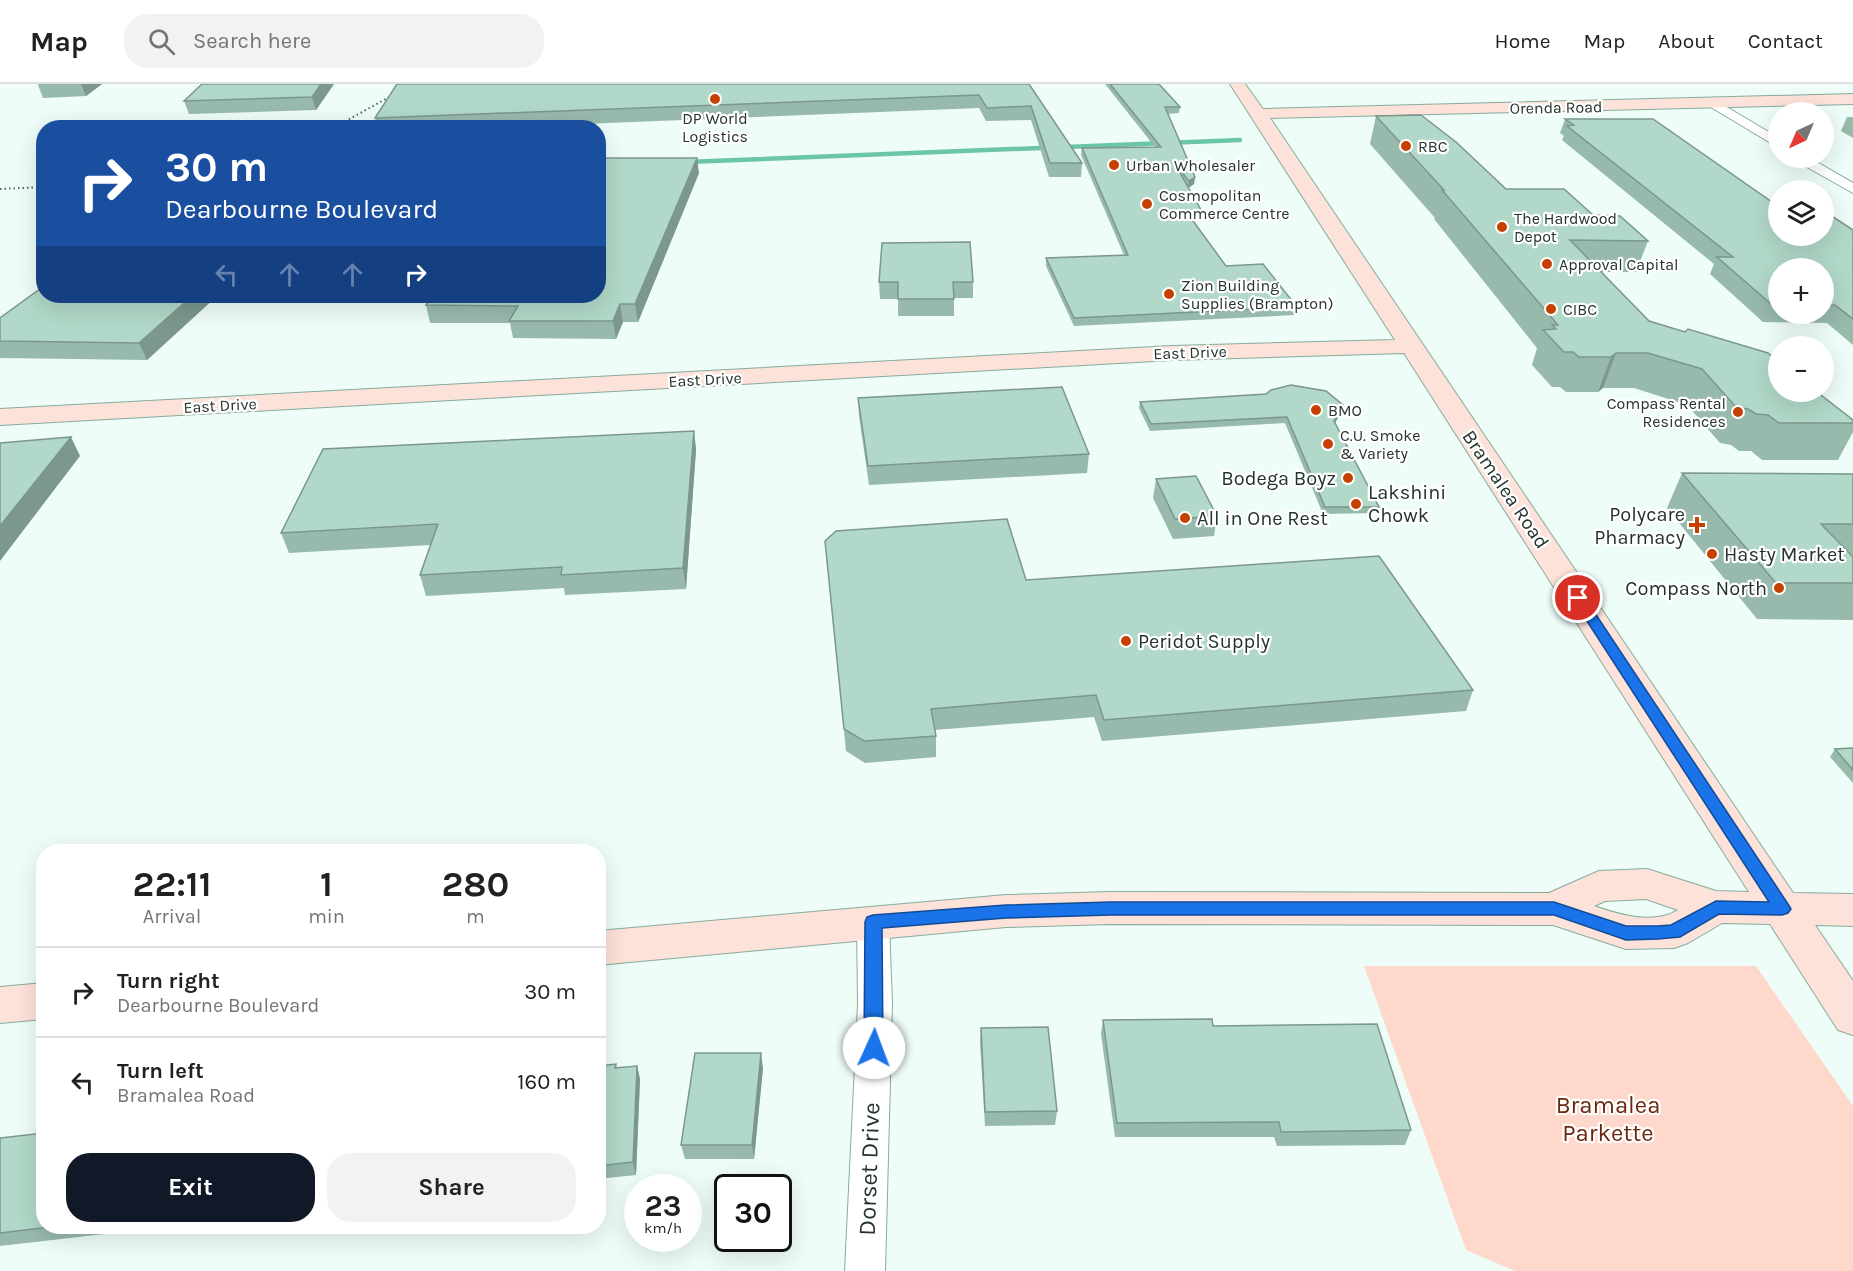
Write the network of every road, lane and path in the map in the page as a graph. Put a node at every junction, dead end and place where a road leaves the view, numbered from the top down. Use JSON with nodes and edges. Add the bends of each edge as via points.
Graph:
{"nodes":[{"id":1,"x":1237,"y":84,"type":"edge"},
{"id":2,"x":1853,"y":99,"type":"edge"},
{"id":3,"x":1713,"y":103,"type":"junction"},
{"id":4,"x":1259,"y":114,"type":"junction"},
{"id":5,"x":1768,"y":137,"type":"edge"},
{"id":6,"x":1818,"y":168,"type":"edge"},
{"id":7,"x":1853,"y":189,"type":"edge"},
{"id":8,"x":1410,"y":345,"type":"junction"},
{"id":9,"x":0,"y":417,"type":"edge"},
{"id":10,"x":1782,"y":909,"type":"junction"},
{"id":11,"x":1853,"y":910,"type":"edge"},
{"id":12,"x":873,"y":922,"type":"junction"},
{"id":13,"x":606,"y":947,"type":"edge"},
{"id":14,"x":36,"y":1002,"type":"edge"},
{"id":15,"x":0,"y":1005,"type":"edge"},
{"id":16,"x":1853,"y":1017,"type":"edge"},
{"id":17,"x":865,"y":1271,"type":"edge"}],
"edges":[{"from":1,"to":4,"type":"street","name":"Bramalea Road"},
{"from":2,"to":3,"type":"street","name":"Orenda Road"},
{"from":3,"to":4,"type":"street","name":"Orenda Road"},
{"from":3,"to":5,"type":"street"},
{"from":4,"to":8,"type":"street","name":"Bramalea Road"},
{"from":6,"to":7,"type":"street"},
{"from":8,"to":9,"type":"street","name":"East Drive","via":[[1172,353]]},
{"from":8,"to":10,"type":"street","name":"Bramalea Road"},
{"from":10,"to":11,"type":"street"},
{"from":10,"to":12,"type":"street","via":[[1716,907],[1674,932],[1626,933],[1554,909],[1111,908],[1006,911]]},
{"from":10,"to":16,"type":"street","name":"Bramalea Road"},
{"from":12,"to":13,"type":"street"},
{"from":12,"to":17,"type":"street","name":"Dorset Drive","via":[[875,1004]]},
{"from":14,"to":15,"type":"street"}]}
